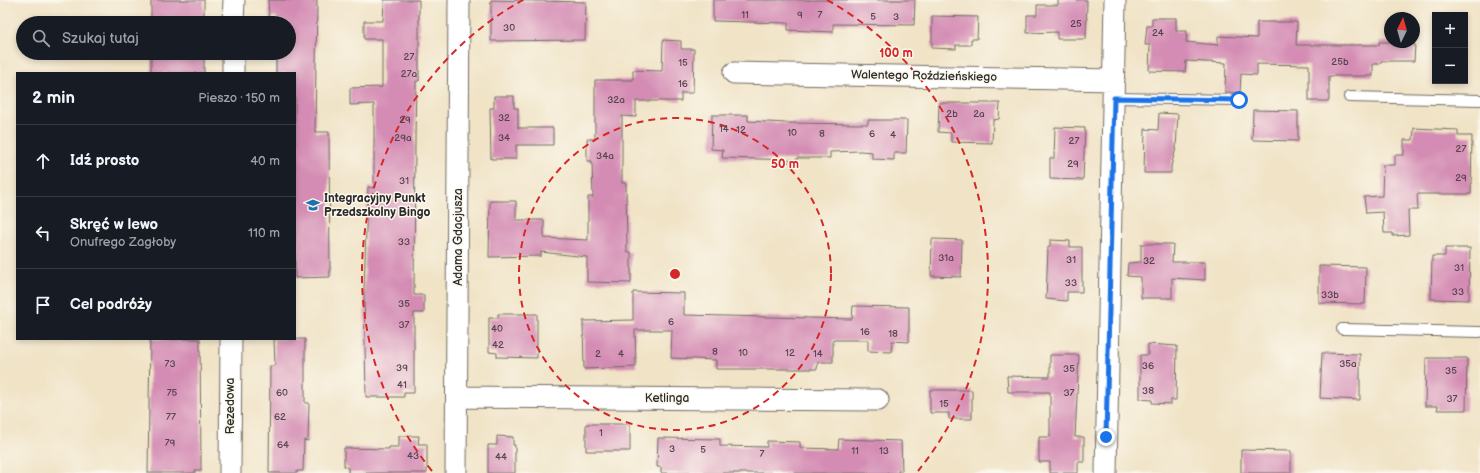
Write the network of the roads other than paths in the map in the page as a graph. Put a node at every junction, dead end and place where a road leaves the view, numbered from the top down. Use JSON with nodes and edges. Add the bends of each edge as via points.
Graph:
{"nodes":[{"id":1,"x":234,"y":0,"type":"edge"},
{"id":2,"x":459,"y":0,"type":"edge"},
{"id":3,"x":1115,"y":0,"type":"edge"},
{"id":4,"x":233,"y":16,"type":"edge"},
{"id":5,"x":233,"y":60,"type":"edge"},
{"id":6,"x":233,"y":72,"type":"edge"},
{"id":7,"x":734,"y":72,"type":"dead end"},
{"id":8,"x":1114,"y":89,"type":"junction"},
{"id":9,"x":1350,"y":97,"type":"dead end"},
{"id":10,"x":1239,"y":100,"type":"dead end"},
{"id":11,"x":1480,"y":100,"type":"edge"},
{"id":12,"x":1342,"y":329,"type":"dead end"},
{"id":13,"x":1480,"y":332,"type":"edge"},
{"id":14,"x":231,"y":340,"type":"edge"},
{"id":15,"x":457,"y":397,"type":"junction"},
{"id":16,"x":878,"y":400,"type":"dead end"},
{"id":17,"x":230,"y":473,"type":"edge"},
{"id":18,"x":456,"y":473,"type":"edge"},
{"id":19,"x":1106,"y":473,"type":"edge"}],
"edges":[{"from":1,"to":4,"type":"street"},
{"from":2,"to":15,"type":"street","name":"Adama Gdacjusza"},
{"from":3,"to":8,"type":"street"},
{"from":5,"to":6,"type":"street"},
{"from":7,"to":8,"type":"street","name":"Walentego Roździeńskiego"},
{"from":8,"to":10,"type":"lane"},
{"from":8,"to":19,"type":"street"},
{"from":9,"to":11,"type":"lane"},
{"from":12,"to":13,"type":"lane"},
{"from":14,"to":17,"type":"street","name":"Rezedowa"},
{"from":15,"to":16,"type":"street","name":"Ketlinga"},
{"from":15,"to":18,"type":"street","name":"Adama Gdacjusza"}]}
